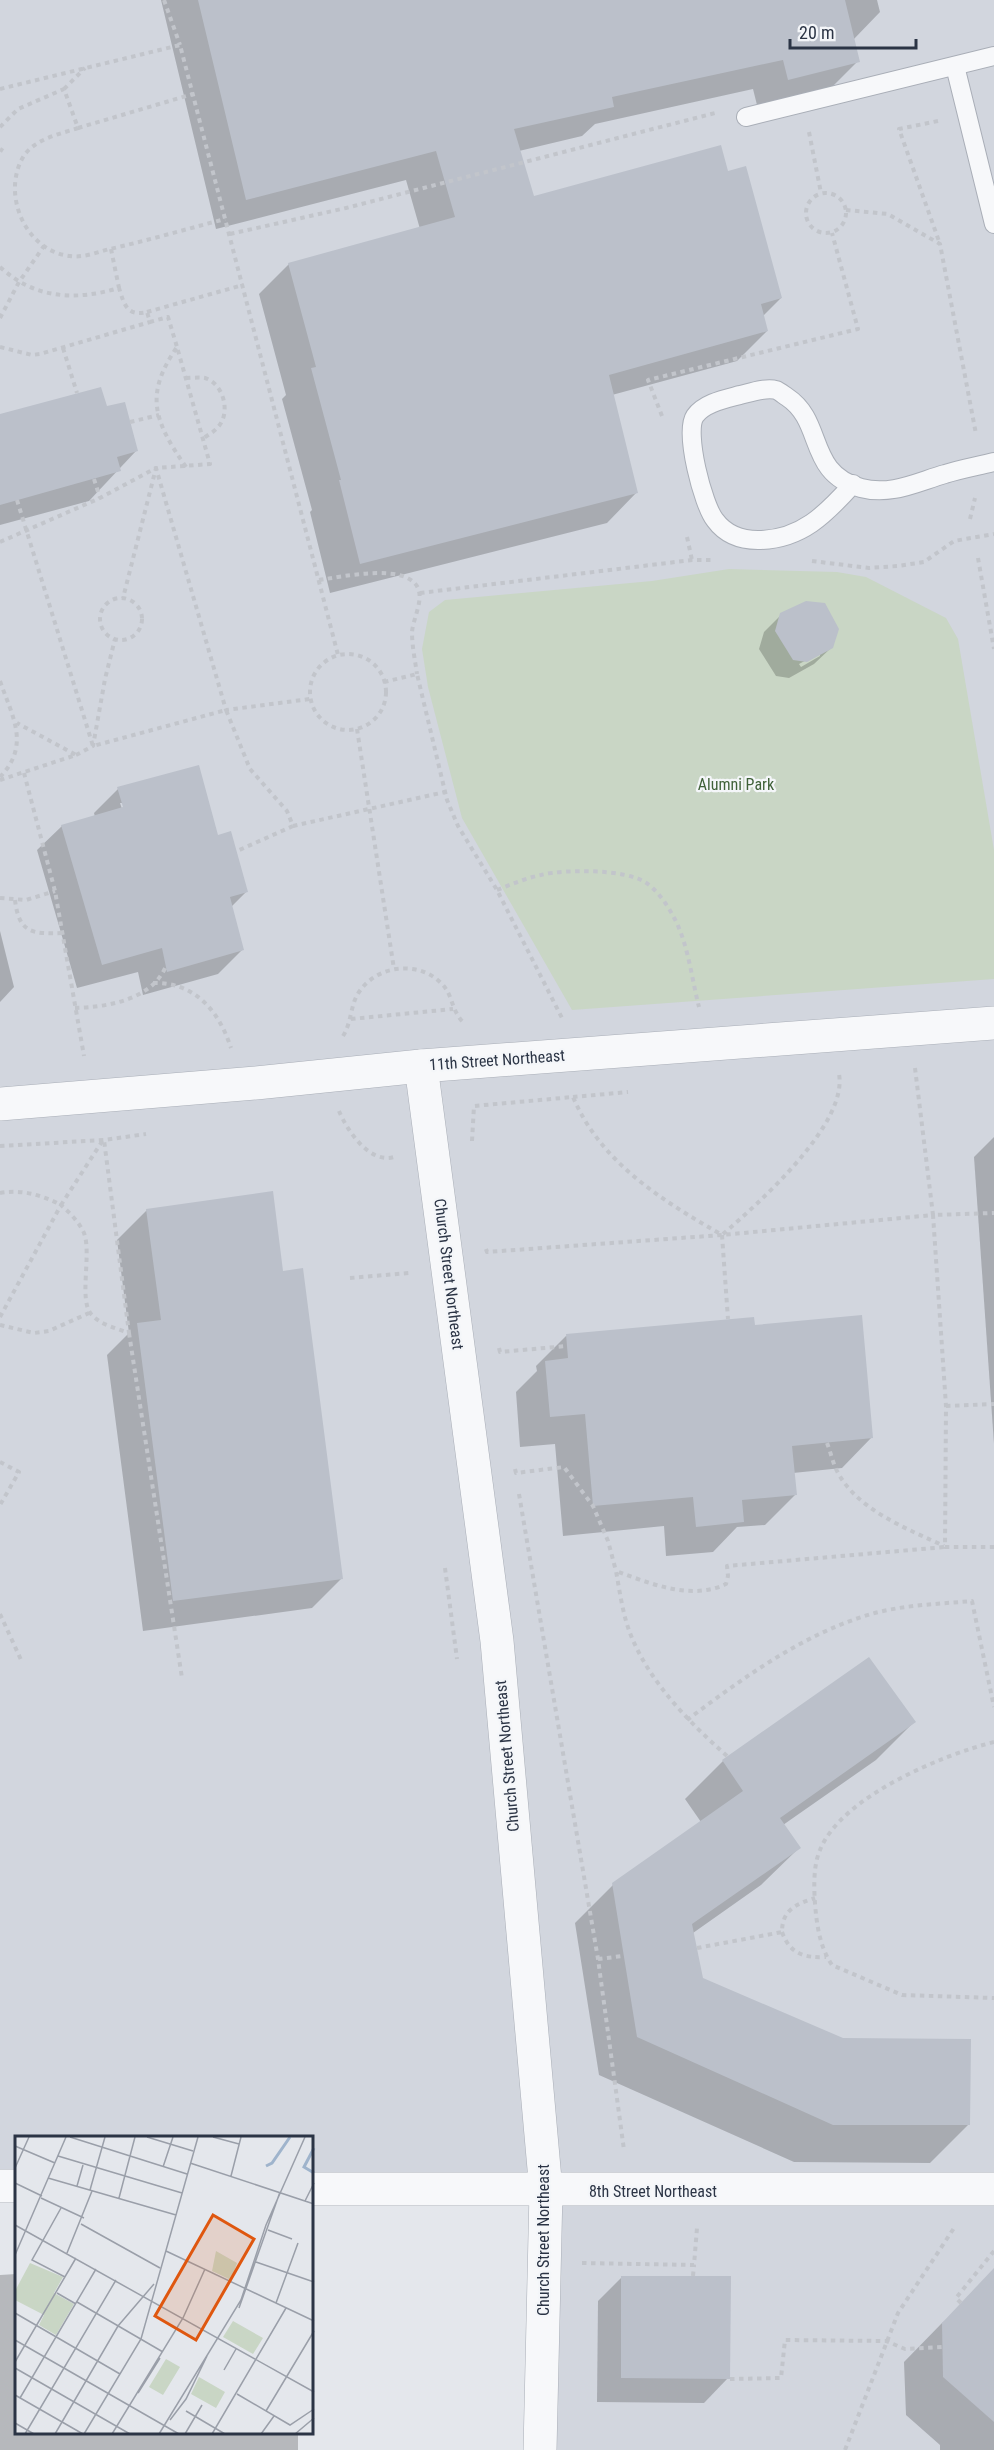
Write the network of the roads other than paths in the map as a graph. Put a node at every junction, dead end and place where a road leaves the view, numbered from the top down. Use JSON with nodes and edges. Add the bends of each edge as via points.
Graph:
{"nodes":[{"id":1,"x":994,"y":56,"type":"edge"},
{"id":2,"x":955,"y":66,"type":"junction"},
{"id":3,"x":746,"y":117,"type":"road end"},
{"id":4,"x":994,"y":224,"type":"edge"},
{"id":5,"x":988,"y":464,"type":"edge"},
{"id":6,"x":853,"y":484,"type":"junction"},
{"id":7,"x":994,"y":1023,"type":"edge"},
{"id":8,"x":421,"y":1066,"type":"junction"},
{"id":9,"x":0,"y":1104,"type":"edge"},
{"id":10,"x":0,"y":2186,"type":"edge"},
{"id":11,"x":15,"y":2187,"type":"edge"},
{"id":12,"x":314,"y":2189,"type":"edge"},
{"id":13,"x":994,"y":2189,"type":"edge"},
{"id":14,"x":546,"y":2191,"type":"junction"},
{"id":15,"x":540,"y":2450,"type":"edge"}],
"edges":[{"from":1,"to":2,"type":"lane"},
{"from":2,"to":3,"type":"lane"},
{"from":2,"to":4,"type":"lane"},
{"from":5,"to":6,"type":"lane","via":[[890,490]]},
{"from":6,"to":6,"type":"lane","via":[[835,475],[819,455],[808,420],[796,403],[776,390],[717,401],[696,415],[690,428],[707,508],[728,534],[746,540],[774,540],[800,532],[824,515]]},
{"from":7,"to":8,"type":"street","name":"11th Street Northeast"},
{"from":8,"to":9,"type":"street","name":"11th Street Northeast"},
{"from":8,"to":14,"type":"street","name":"Church Street Northeast","via":[[496,1641]]},
{"from":10,"to":11,"type":"street"},
{"from":12,"to":14,"type":"street","name":"8th Street Northeast"},
{"from":13,"to":14,"type":"street","name":"8th Street Northeast"},
{"from":14,"to":15,"type":"street","name":"Church Street Northeast"}]}
